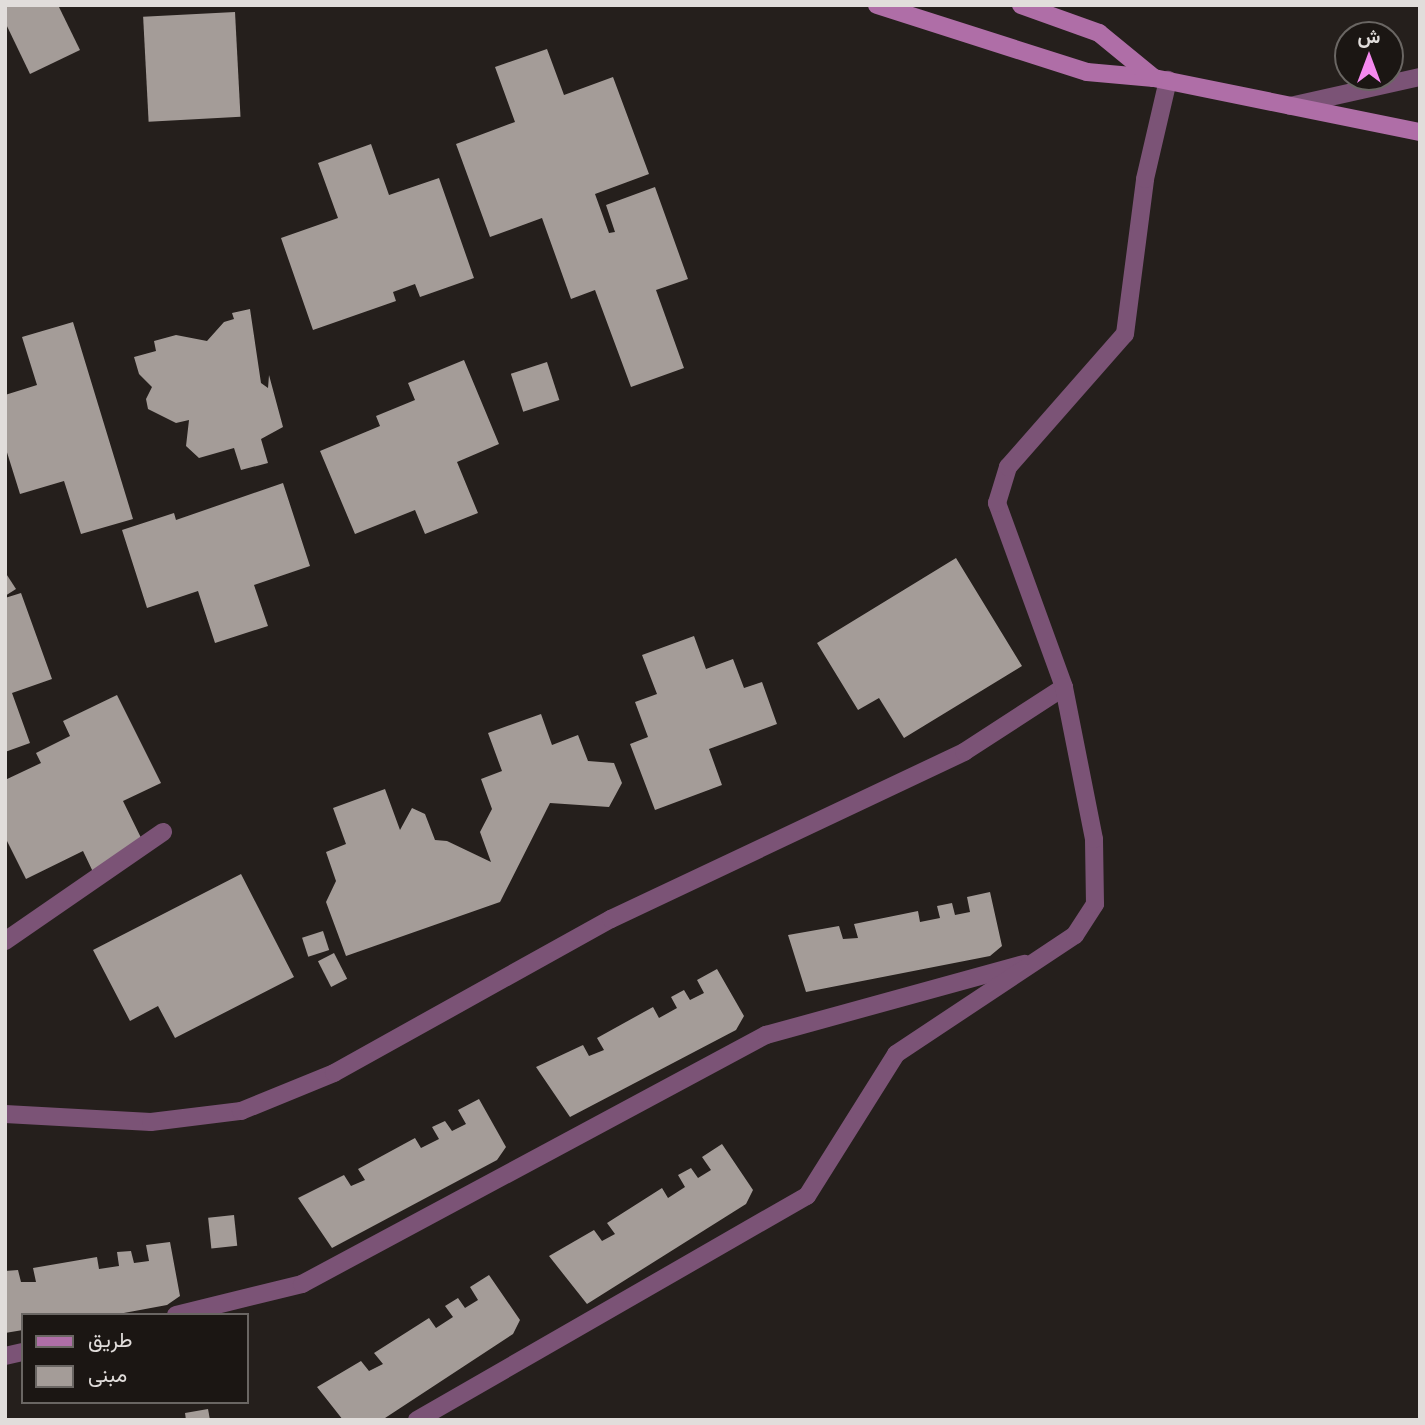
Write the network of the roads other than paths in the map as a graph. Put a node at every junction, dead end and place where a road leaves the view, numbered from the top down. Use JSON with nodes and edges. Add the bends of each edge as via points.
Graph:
{"nodes":[{"id":1,"x":877,"y":5,"type":"edge"},
{"id":2,"x":1021,"y":5,"type":"edge"},
{"id":3,"x":1420,"y":77,"type":"edge"},
{"id":4,"x":1161,"y":79,"type":"junction"},
{"id":5,"x":1286,"y":107,"type":"junction"},
{"id":6,"x":1420,"y":132,"type":"edge"},
{"id":7,"x":1064,"y":687,"type":"junction"},
{"id":8,"x":163,"y":832,"type":"dead end"},
{"id":9,"x":5,"y":941,"type":"edge"},
{"id":10,"x":1042,"y":958,"type":"junction"},
{"id":11,"x":5,"y":1114,"type":"edge"},
{"id":12,"x":184,"y":1313,"type":"edge"},
{"id":13,"x":417,"y":1420,"type":"edge"}],
"edges":[{"from":1,"to":4,"type":"street","via":[[1087,72]]},
{"from":2,"to":4,"type":"street","via":[[1099,33]]},
{"from":3,"to":5,"type":"street"},
{"from":4,"to":5,"type":"street"},
{"from":4,"to":7,"type":"street","via":[[1125,334],[1008,467],[997,503]]},
{"from":5,"to":6,"type":"street"},
{"from":7,"to":10,"type":"street","via":[[1094,839],[1095,904],[1075,935]]},
{"from":7,"to":11,"type":"street","via":[[964,752],[611,919],[334,1073],[242,1111],[151,1122]]},
{"from":8,"to":9,"type":"street"},
{"from":10,"to":12,"type":"street","via":[[766,1035],[302,1284]]},
{"from":10,"to":13,"type":"street","via":[[896,1054],[807,1196]]}]}
